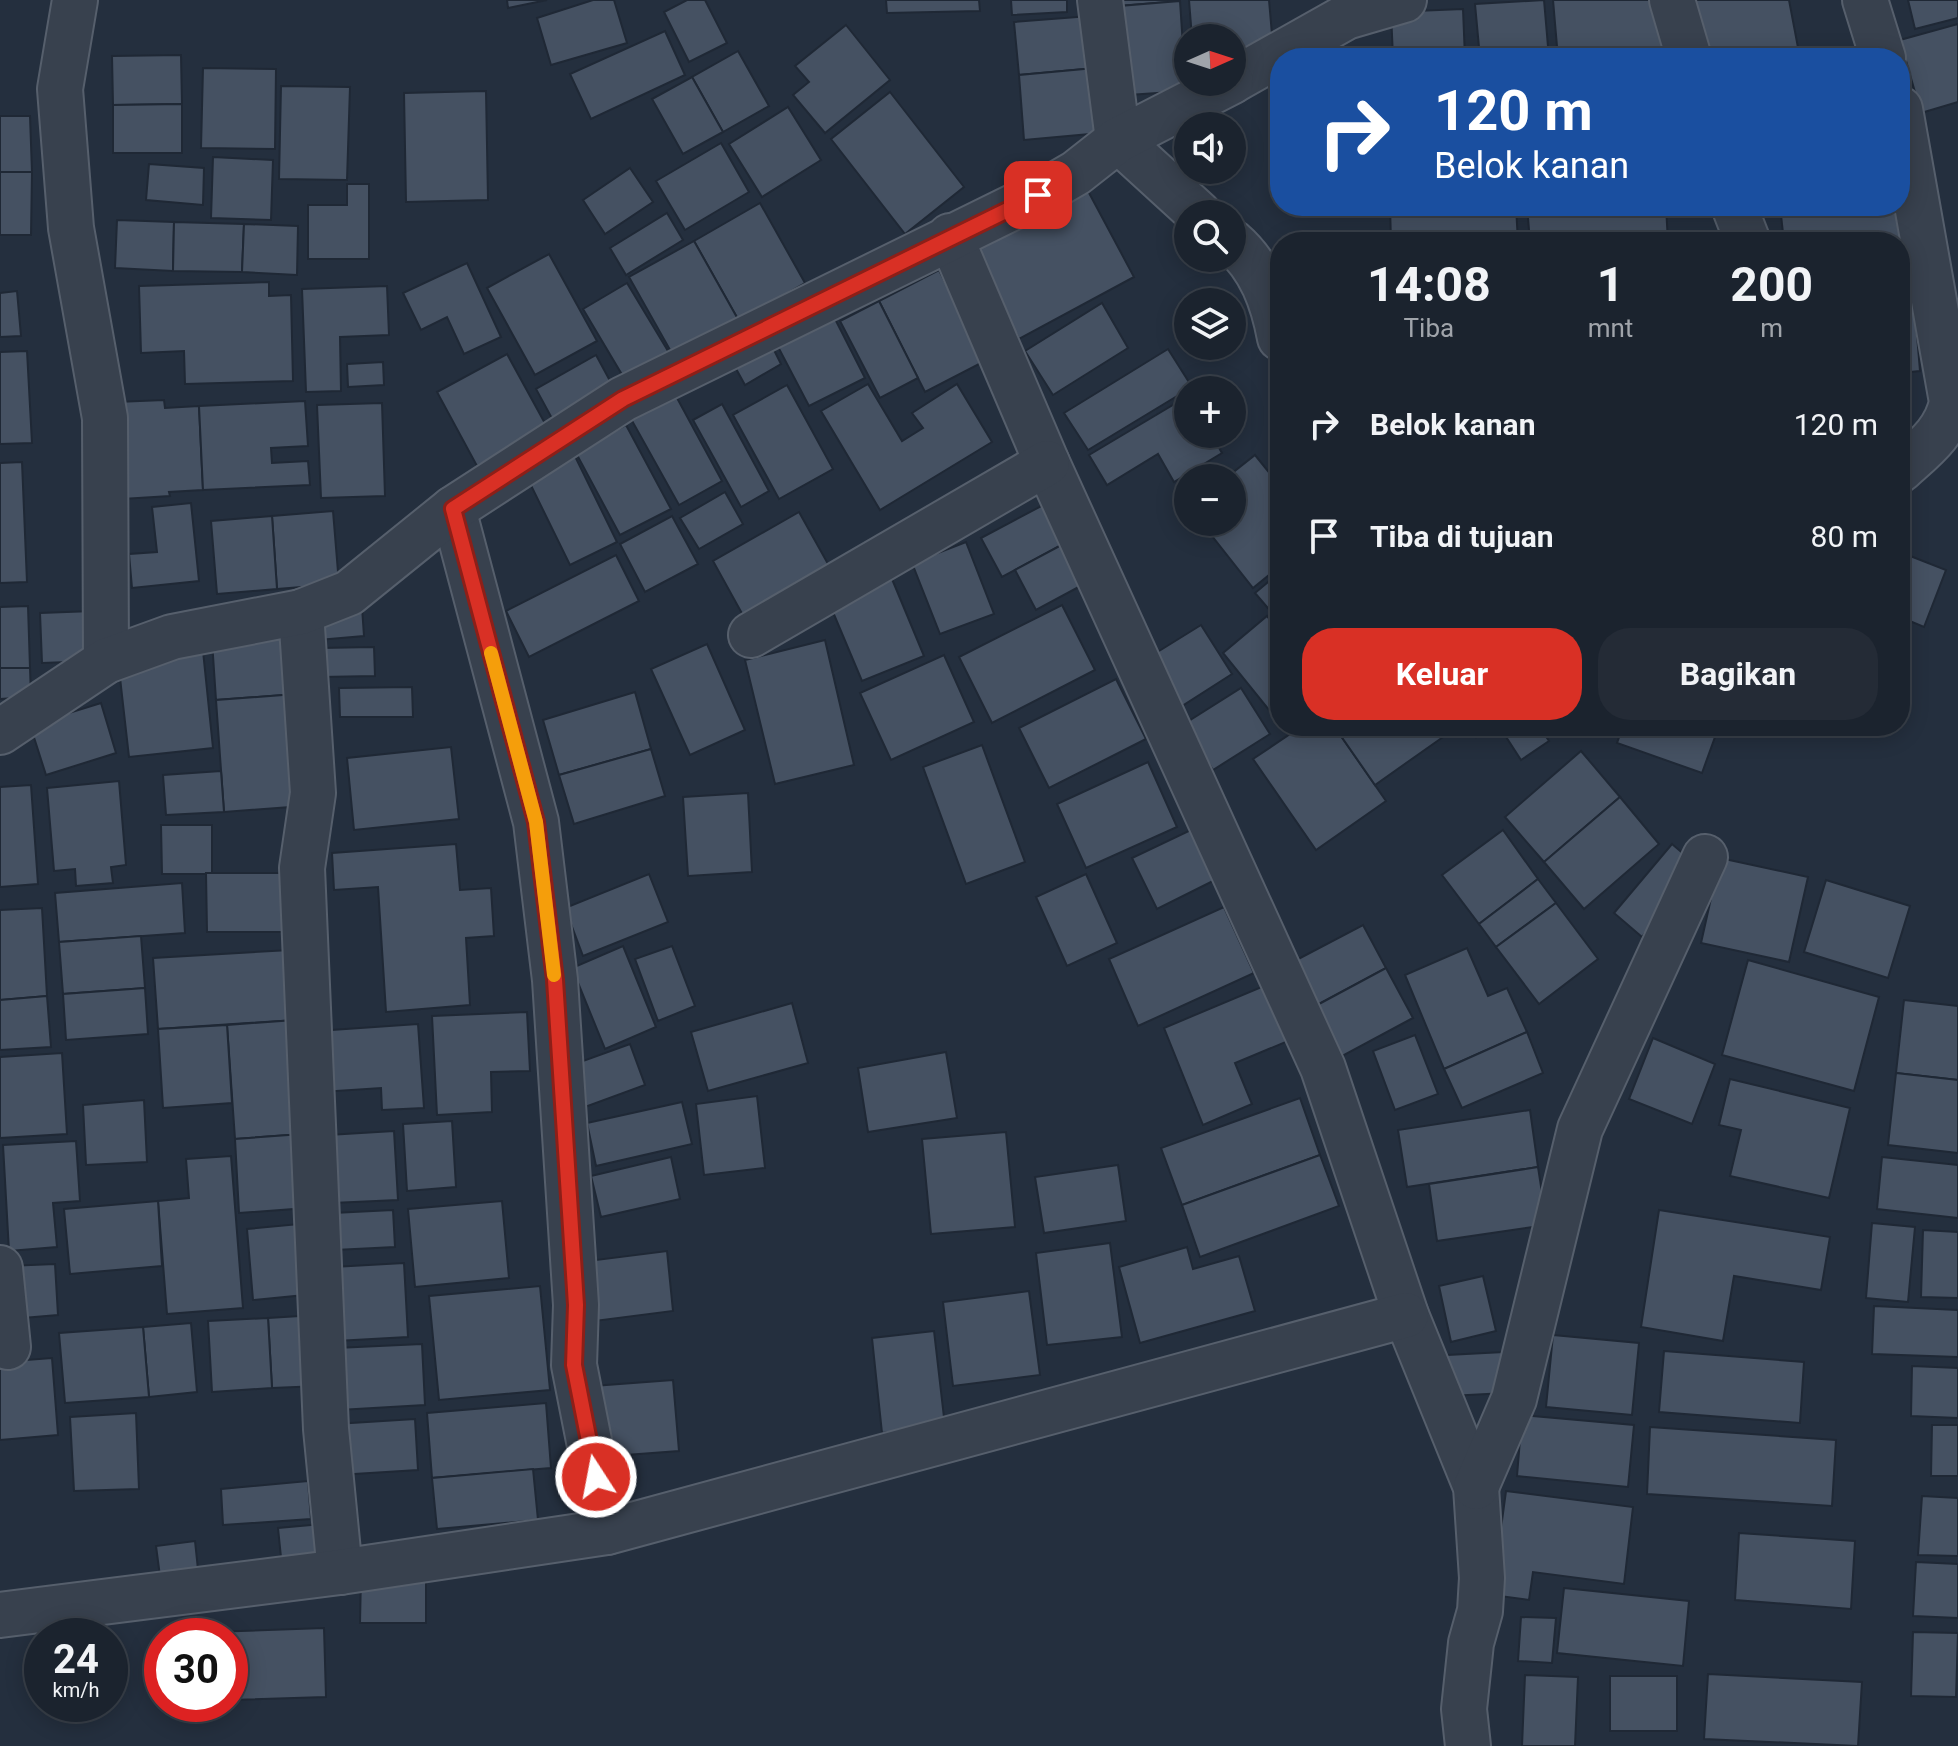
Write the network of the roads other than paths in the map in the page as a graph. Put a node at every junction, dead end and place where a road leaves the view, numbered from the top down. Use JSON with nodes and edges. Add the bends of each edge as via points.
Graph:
{"nodes":[{"id":1,"x":75,"y":0,"type":"edge"},
{"id":2,"x":1100,"y":0,"type":"edge"},
{"id":3,"x":1404,"y":0,"type":"edge"},
{"id":4,"x":1672,"y":0,"type":"edge"},
{"id":5,"x":1865,"y":0,"type":"edge"},
{"id":6,"x":1291,"y":48,"type":"edge"},
{"id":7,"x":1686,"y":48,"type":"edge"},
{"id":8,"x":1880,"y":48,"type":"edge"},
{"id":9,"x":1270,"y":60,"type":"edge"},
{"id":10,"x":1246,"y":74,"type":"edge"},
{"id":11,"x":1204,"y":96,"type":"edge"},
{"id":12,"x":1118,"y":140,"type":"junction"},
{"id":13,"x":1910,"y":165,"type":"edge"},
{"id":14,"x":1184,"y":200,"type":"edge"},
{"id":15,"x":950,"y":236,"type":"junction"},
{"id":16,"x":1246,"y":256,"type":"edge"},
{"id":17,"x":1270,"y":302,"type":"edge"},
{"id":18,"x":1910,"y":461,"type":"edge"},
{"id":19,"x":1047,"y":463,"type":"junction"},
{"id":20,"x":453,"y":509,"type":"junction"},
{"id":21,"x":301,"y":612,"type":"junction"},
{"id":22,"x":751,"y":635,"type":"dead end"},
{"id":23,"x":106,"y":661,"type":"junction"},
{"id":24,"x":0,"y":732,"type":"edge"},
{"id":25,"x":1705,"y":857,"type":"dead end"},
{"id":26,"x":0,"y":1268,"type":"edge"},
{"id":27,"x":1406,"y":1315,"type":"junction"},
{"id":28,"x":8,"y":1347,"type":"dead end"},
{"id":29,"x":1476,"y":1487,"type":"junction"},
{"id":30,"x":607,"y":1532,"type":"junction"},
{"id":31,"x":340,"y":1572,"type":"junction"},
{"id":32,"x":0,"y":1615,"type":"edge"},
{"id":33,"x":1468,"y":1746,"type":"edge"}],
"edges":[{"from":1,"to":23,"type":"street","via":[[60,89],[71,228],[105,418]]},
{"from":2,"to":12,"type":"street"},
{"from":3,"to":6,"type":"street","via":[[1346,17]]},
{"from":4,"to":7,"type":"street"},
{"from":5,"to":8,"type":"street"},
{"from":9,"to":10,"type":"street"},
{"from":11,"to":12,"type":"street"},
{"from":12,"to":14,"type":"street"},
{"from":12,"to":15,"type":"street","via":[[1038,195]]},
{"from":13,"to":18,"type":"street","via":[[1952,402],[1939,434]]},
{"from":15,"to":19,"type":"street"},
{"from":15,"to":20,"type":"street","via":[[623,399]]},
{"from":16,"to":17,"type":"street","via":[[1264,281]]},
{"from":19,"to":22,"type":"street"},
{"from":19,"to":27,"type":"street","via":[[1323,1068]]},
{"from":20,"to":21,"type":"street","via":[[349,593]]},
{"from":20,"to":30,"type":"street","via":[[536,822],[557,1011],[576,1305],[574,1365]]},
{"from":21,"to":23,"type":"street","via":[[172,637]]},
{"from":21,"to":31,"type":"street","via":[[313,793],[302,868],[326,1429]]},
{"from":23,"to":24,"type":"street"},
{"from":25,"to":29,"type":"street","via":[[1580,1129],[1514,1399]]},
{"from":26,"to":28,"type":"street"},
{"from":27,"to":29,"type":"street"},
{"from":27,"to":30,"type":"street"},
{"from":29,"to":33,"type":"street","via":[[1482,1578],[1464,1709]]},
{"from":30,"to":31,"type":"street"},
{"from":31,"to":32,"type":"street"}]}
